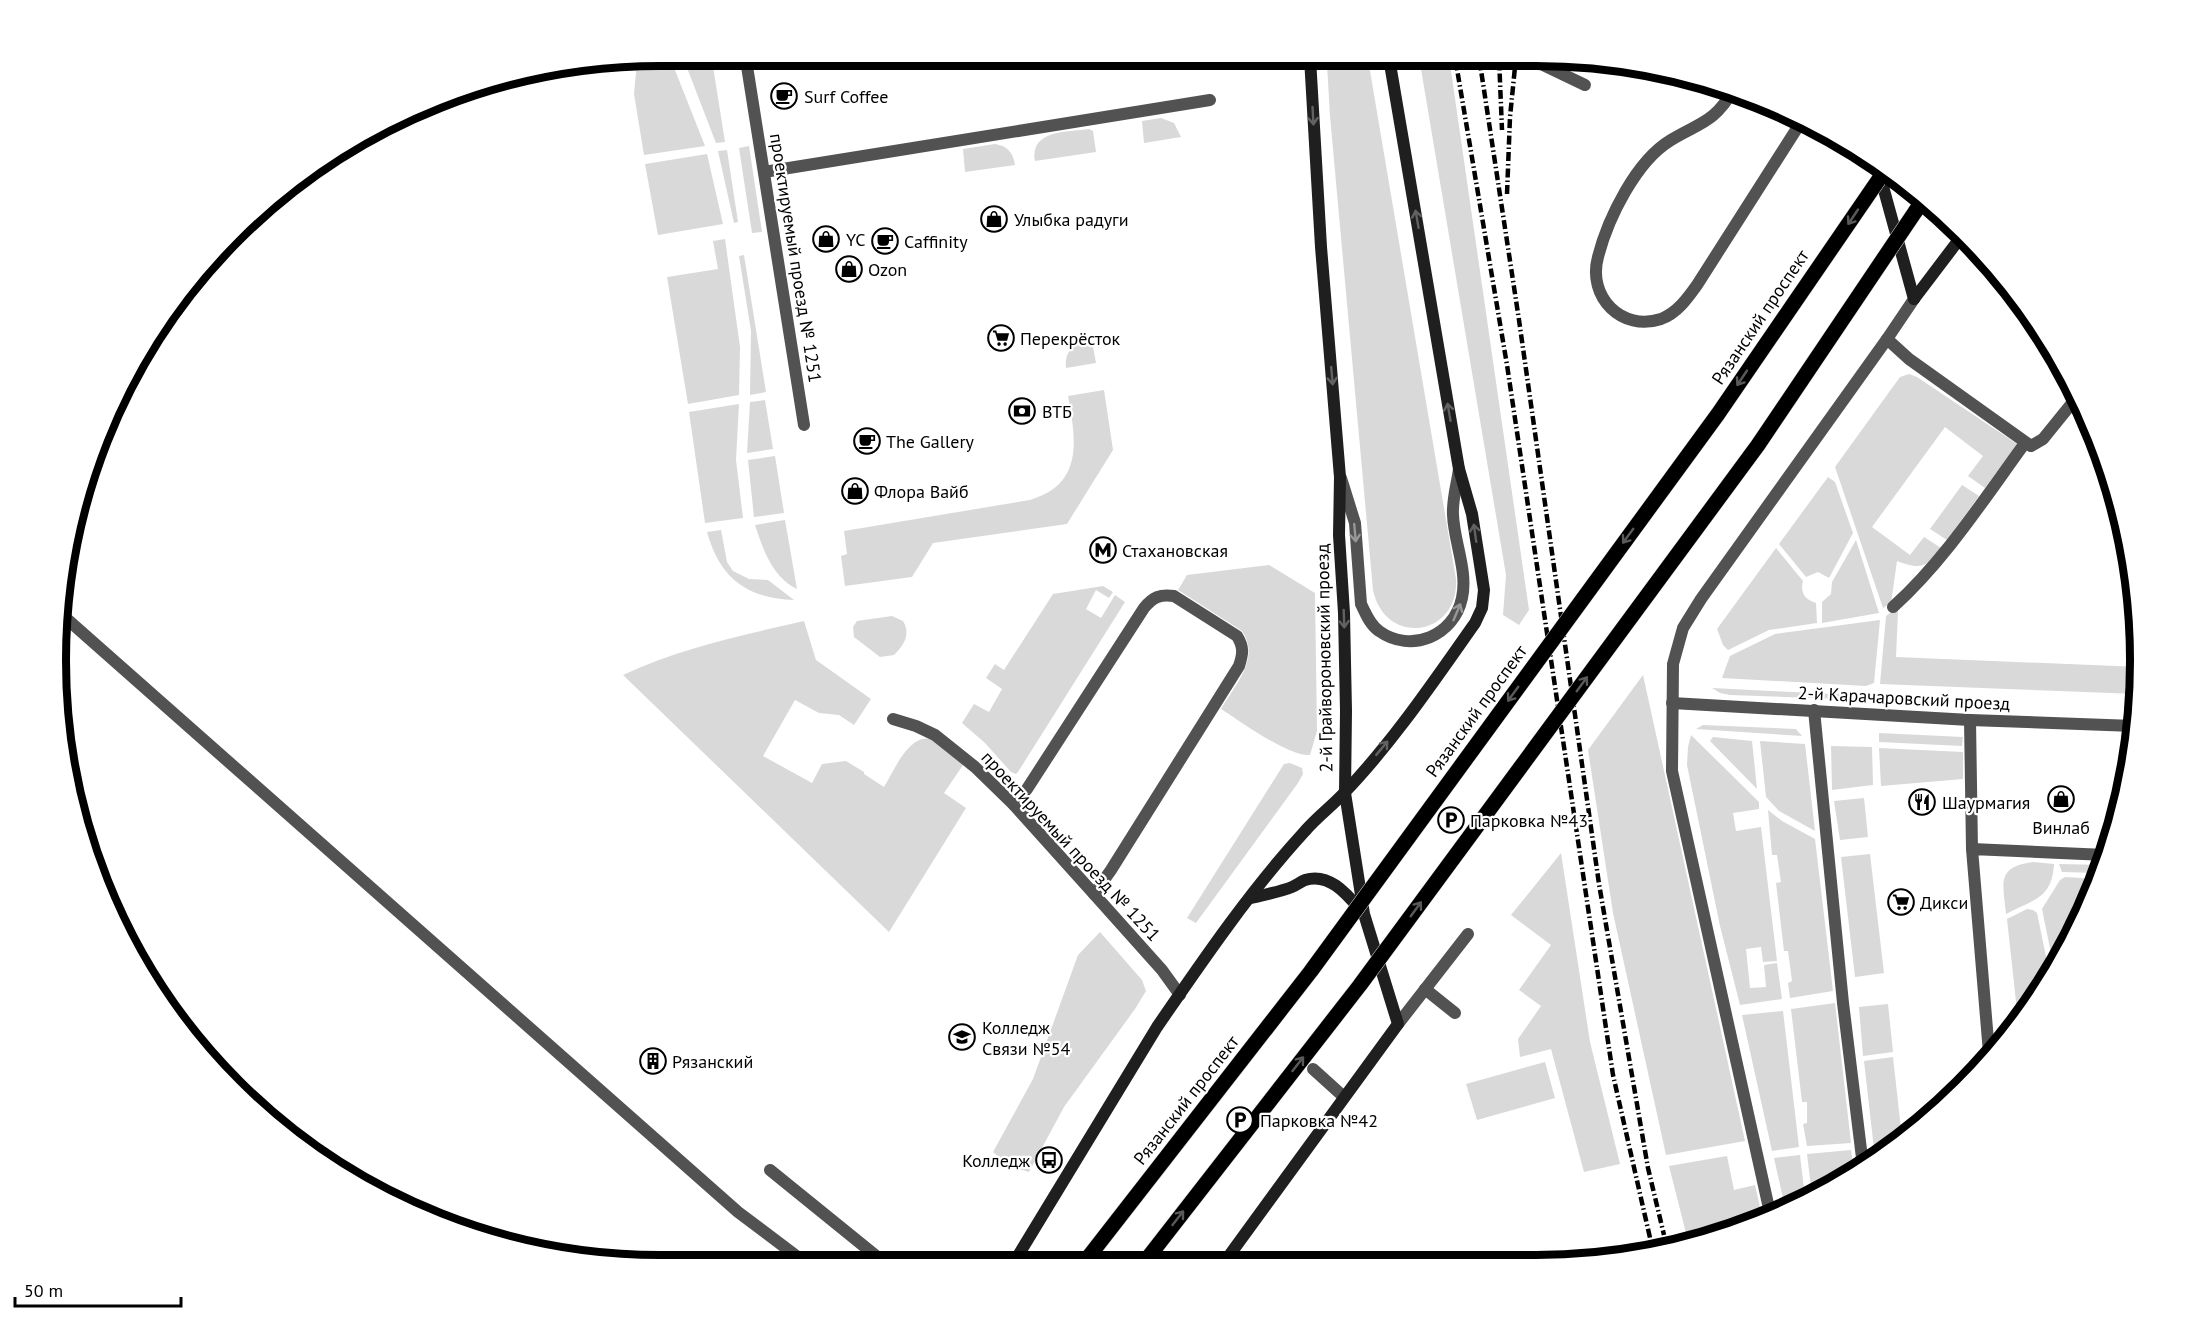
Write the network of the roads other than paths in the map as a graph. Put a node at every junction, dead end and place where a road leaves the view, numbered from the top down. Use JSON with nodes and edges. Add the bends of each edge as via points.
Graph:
{"nodes":[{"id":1,"x":747,"y":66,"type":"edge"},
{"id":2,"x":1310,"y":66,"type":"edge"},
{"id":3,"x":1390,"y":66,"type":"edge"},
{"id":4,"x":1546,"y":66,"type":"edge"},
{"id":5,"x":1585,"y":85,"type":"dead end"},
{"id":6,"x":1728,"y":98,"type":"edge"},
{"id":7,"x":1210,"y":100,"type":"dead end"},
{"id":8,"x":1798,"y":127,"type":"edge"},
{"id":9,"x":764,"y":172,"type":"junction"},
{"id":10,"x":1880,"y":177,"type":"edge"},
{"id":11,"x":1881,"y":177,"type":"edge"},
{"id":12,"x":1918,"y":207,"type":"edge"},
{"id":13,"x":1957,"y":242,"type":"edge"},
{"id":14,"x":1914,"y":299,"type":"junction"},
{"id":15,"x":1887,"y":339,"type":"junction"},
{"id":16,"x":2072,"y":404,"type":"edge"},
{"id":17,"x":804,"y":425,"type":"dead end"},
{"id":18,"x":2025,"y":443,"type":"junction"},
{"id":19,"x":1459,"y":469,"type":"junction"},
{"id":20,"x":1340,"y":477,"type":"junction"},
{"id":21,"x":1893,"y":607,"type":"dead end"},
{"id":22,"x":67,"y":619,"type":"edge"},
{"id":23,"x":1672,"y":703,"type":"junction"},
{"id":24,"x":1814,"y":710,"type":"junction"},
{"id":25,"x":893,"y":719,"type":"dead end"},
{"id":26,"x":1970,"y":720,"type":"junction"},
{"id":27,"x":2126,"y":726,"type":"edge"},
{"id":28,"x":1345,"y":793,"type":"junction"},
{"id":29,"x":1014,"y":805,"type":"junction"},
{"id":30,"x":1972,"y":849,"type":"junction"},
{"id":31,"x":2097,"y":855,"type":"edge"},
{"id":32,"x":1094,"y":894,"type":"junction"},
{"id":33,"x":1250,"y":898,"type":"junction"},
{"id":34,"x":1364,"y":914,"type":"junction"},
{"id":35,"x":1468,"y":934,"type":"dead end"},
{"id":36,"x":1425,"y":989,"type":"junction"},
{"id":37,"x":1180,"y":995,"type":"junction"},
{"id":38,"x":1455,"y":1013,"type":"dead end"},
{"id":39,"x":1398,"y":1024,"type":"junction"},
{"id":40,"x":1988,"y":1044,"type":"edge"},
{"id":41,"x":1313,"y":1069,"type":"dead end"},
{"id":42,"x":1344,"y":1097,"type":"junction"},
{"id":43,"x":1862,"y":1157,"type":"edge"},
{"id":44,"x":770,"y":1170,"type":"dead end"},
{"id":45,"x":1769,"y":1207,"type":"edge"},
{"id":46,"x":795,"y":1255,"type":"edge"},
{"id":47,"x":875,"y":1255,"type":"edge"},
{"id":48,"x":1018,"y":1255,"type":"edge"},
{"id":49,"x":1090,"y":1255,"type":"edge"},
{"id":50,"x":1150,"y":1255,"type":"edge"},
{"id":51,"x":1230,"y":1255,"type":"edge"}],
"edges":[{"from":1,"to":9,"type":"street","name":"проектируемый проезд № 1251"},
{"from":2,"to":20,"type":"main road","name":"2-й Грайвороновский проезд","one_way":true},
{"from":19,"to":3,"type":"main road","name":"2-й Грайвороновский проезд","one_way":true},
{"from":4,"to":5,"type":"street"},
{"from":6,"to":8,"type":"street","via":[[1707,122],[1670,140],[1635,174],[1597,260],[1597,284],[1606,304],[1620,317],[1640,323],[1662,318],[1683,305]]},
{"from":7,"to":9,"type":"street"},
{"from":9,"to":17,"type":"street","name":"проектируемый проезд № 1251"},
{"from":10,"to":14,"type":"main road"},
{"from":11,"to":49,"type":"main road","name":"Рязанский проспект","one_way":true,"bridge":true,"via":[[1718,414],[1318,961]]},
{"from":50,"to":12,"type":"main road","one_way":true,"bridge":true,"via":[[1360,985],[1758,445]]},
{"from":13,"to":14,"type":"main road"},
{"from":14,"to":15,"type":"street"},
{"from":15,"to":18,"type":"street"},
{"from":15,"to":23,"type":"street","via":[[1683,628],[1673,664]]},
{"from":16,"to":18,"type":"street","via":[[2043,439],[2031,446]]},
{"from":18,"to":21,"type":"street","via":[[1947,549]]},
{"from":20,"to":19,"type":"street","one_way":true,"via":[[1355,523],[1361,604],[1378,630],[1395,638],[1417,640],[1429,638],[1450,625],[1462,597],[1453,514]]},
{"from":28,"to":19,"type":"main road","name":"2-й Грайвороновский проезд","one_way":true,"via":[[1399,727],[1482,608],[1484,590],[1473,514]]},
{"from":20,"to":28,"type":"main road","name":"2-й Грайвороновский проезд","one_way":true},
{"from":22,"to":46,"type":"street","via":[[738,1212]]},
{"from":23,"to":24,"type":"street","name":"2-й Карачаровский проезд"},
{"from":23,"to":45,"type":"street","via":[[1672,771]]},
{"from":24,"to":26,"type":"street","name":"2-й Карачаровский проезд"},
{"from":24,"to":43,"type":"street"},
{"from":25,"to":29,"type":"street","name":"проектируемый проезд № 1251","via":[[935,735]]},
{"from":26,"to":27,"type":"street","name":"2-й Карачаровский проезд"},
{"from":26,"to":30,"type":"street"},
{"from":28,"to":33,"type":"main road","via":[[1305,830]]},
{"from":28,"to":34,"type":"main road"},
{"from":29,"to":32,"type":"street","name":"проектируемый проезд № 1251"},
{"from":29,"to":32,"type":"street","via":[[1153,598],[1174,596],[1237,636],[1243,654],[1239,666]]},
{"from":30,"to":31,"type":"street"},
{"from":30,"to":40,"type":"street"},
{"from":32,"to":37,"type":"street","name":"проектируемый проезд № 1251"},
{"from":33,"to":34,"type":"main road","via":[[1293,887],[1304,880],[1324,880],[1342,889]]},
{"from":33,"to":37,"type":"main road"},
{"from":34,"to":39,"type":"main road"},
{"from":35,"to":36,"type":"street"},
{"from":36,"to":38,"type":"street"},
{"from":36,"to":39,"type":"street"},
{"from":37,"to":48,"type":"main road"},
{"from":39,"to":42,"type":"main road"},
{"from":41,"to":42,"type":"street"},
{"from":42,"to":51,"type":"main road"},
{"from":44,"to":47,"type":"street"}]}
